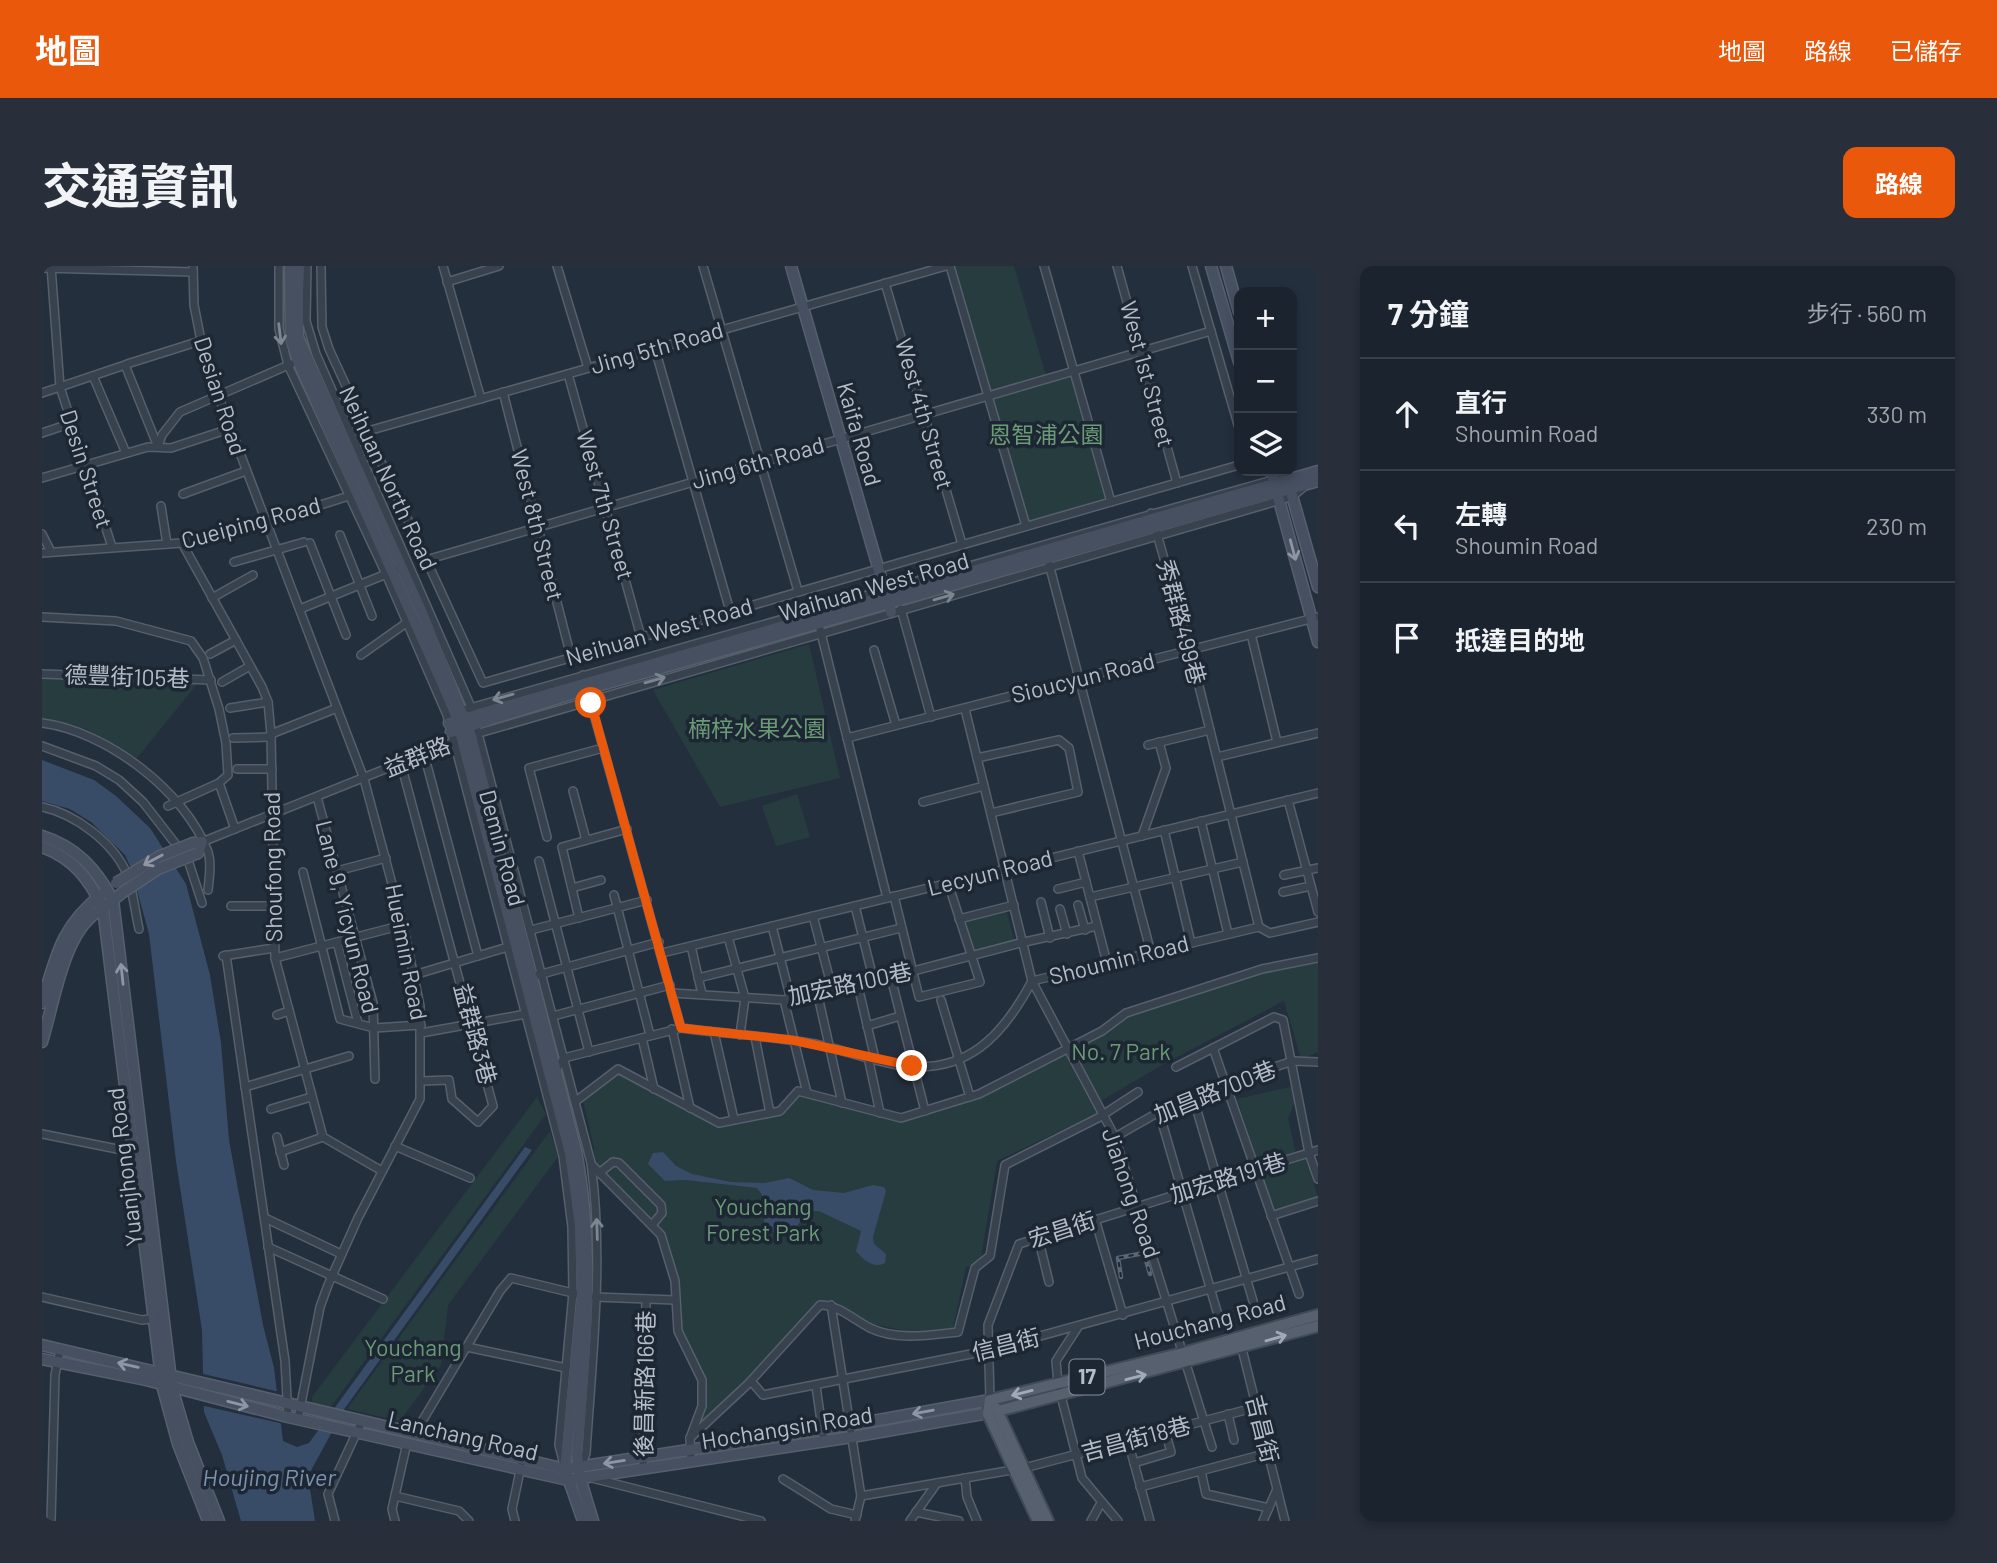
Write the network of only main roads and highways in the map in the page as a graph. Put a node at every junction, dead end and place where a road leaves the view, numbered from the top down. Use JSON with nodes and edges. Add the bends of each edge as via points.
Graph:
{"nodes":[{"id":1,"x":1318,"y":1314,"type":"edge"},
{"id":2,"x":1318,"y":1326,"type":"edge"},
{"id":3,"x":1241,"y":1342,"type":"junction"},
{"id":4,"x":1060,"y":1390,"type":"junction"},
{"id":5,"x":993,"y":1413,"type":"junction"},
{"id":6,"x":1019,"y":1469,"type":"junction"},
{"id":7,"x":1038,"y":1521,"type":"edge"},
{"id":8,"x":1048,"y":1521,"type":"edge"}],
"edges":[{"from":1,"to":3,"type":"main road","name":"Houchang Road","number":"17"},
{"from":3,"to":2,"type":"main road","name":"Houchang Road","number":"17","one_way":true},
{"from":3,"to":4,"type":"main road","name":"Houchang Road","number":"17"},
{"from":4,"to":5,"type":"main road","name":"Houchang Road","number":"17"},
{"from":4,"to":5,"type":"main road","name":"Houchang Road","number":"17","one_way":true,"via":[[990,1400]]},
{"from":5,"to":6,"type":"main road"},
{"from":6,"to":7,"type":"main road"},
{"from":6,"to":8,"type":"main road"}]}
